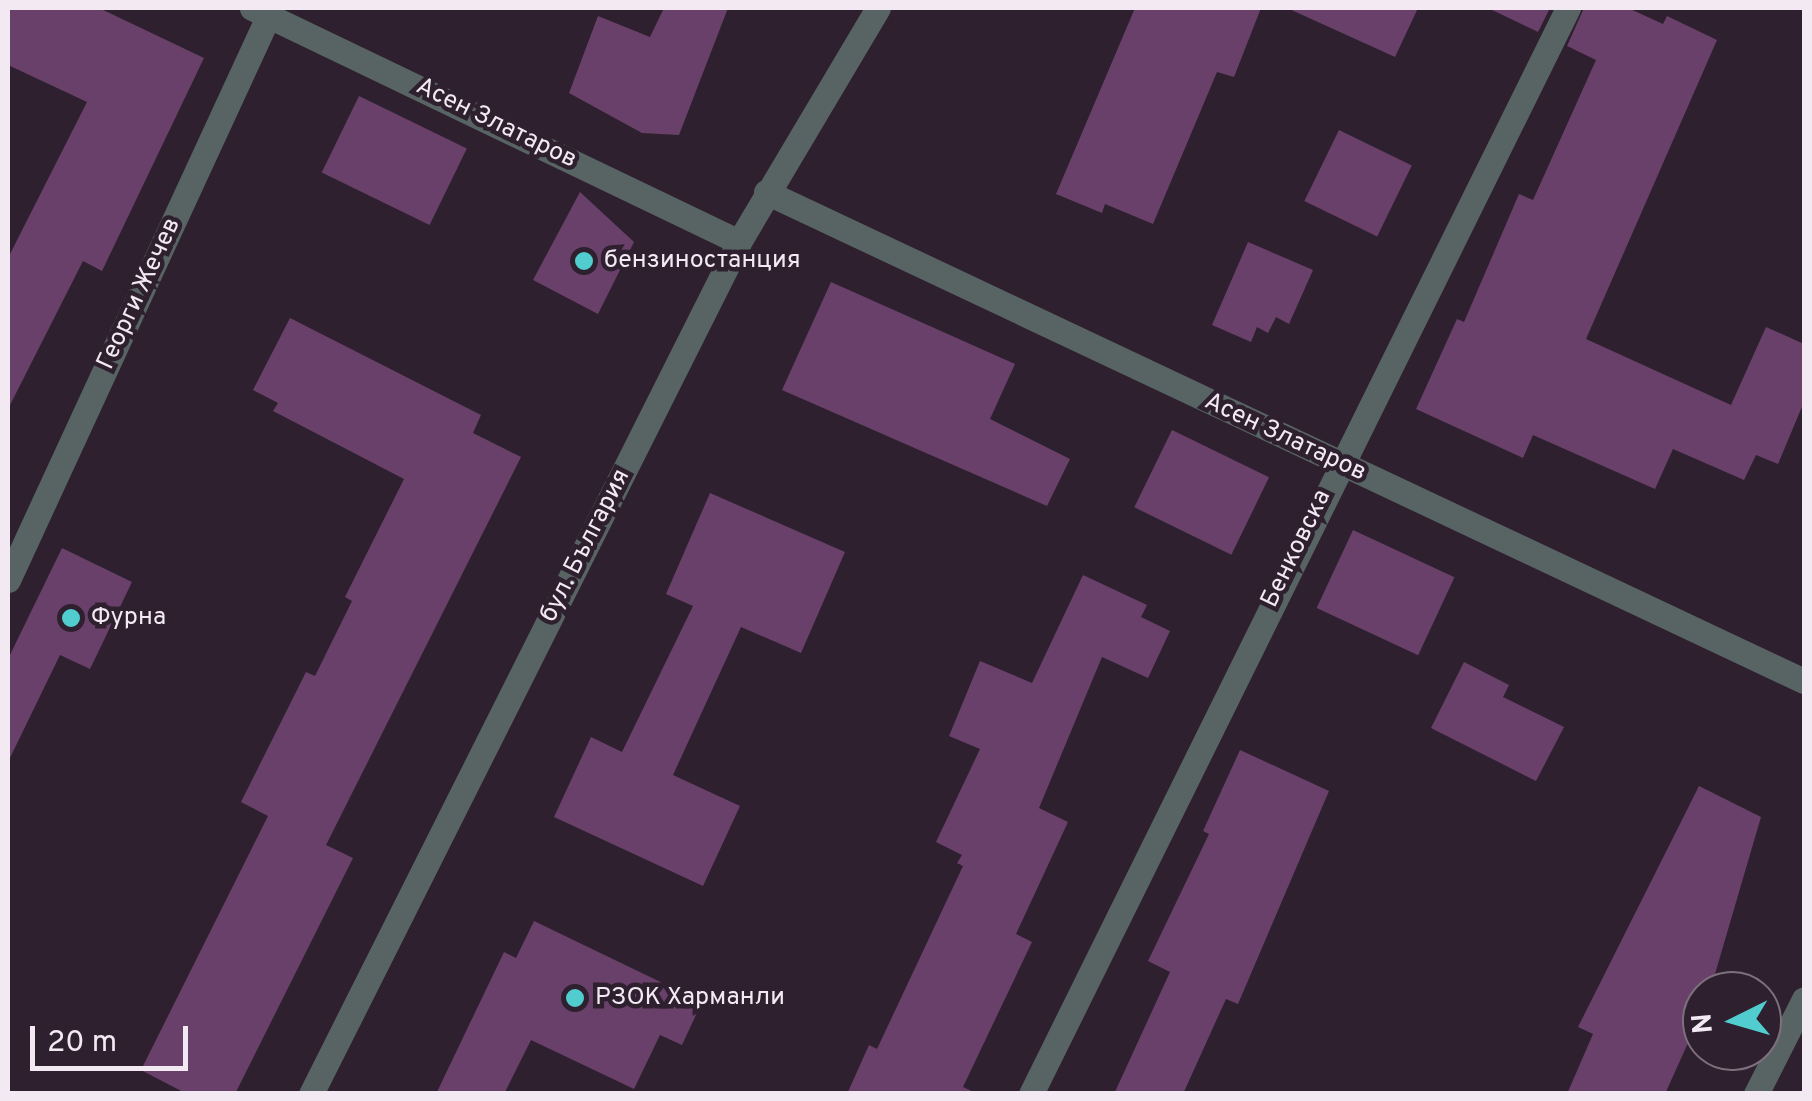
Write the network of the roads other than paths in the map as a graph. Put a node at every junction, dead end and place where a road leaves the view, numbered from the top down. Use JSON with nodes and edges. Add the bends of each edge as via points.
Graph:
{"nodes":[{"id":1,"x":878,"y":8,"type":"edge"},
{"id":2,"x":1568,"y":8,"type":"edge"},
{"id":3,"x":264,"y":10,"type":"edge"},
{"id":4,"x":766,"y":192,"type":"junction"},
{"id":5,"x":739,"y":242,"type":"junction"},
{"id":6,"x":1339,"y":464,"type":"junction"},
{"id":7,"x":8,"y":580,"type":"edge"},
{"id":8,"x":1804,"y":681,"type":"edge"},
{"id":9,"x":1804,"y":999,"type":"edge"},
{"id":10,"x":311,"y":1094,"type":"edge"},
{"id":11,"x":1031,"y":1094,"type":"edge"},
{"id":12,"x":1756,"y":1094,"type":"edge"}],
"edges":[{"from":1,"to":4,"type":"street","name":"бул. България"},
{"from":2,"to":6,"type":"street","name":"Бенковска"},
{"from":3,"to":5,"type":"street","name":"Асен Златаров"},
{"from":3,"to":7,"type":"street","name":"Георги Жечев"},
{"from":4,"to":5,"type":"street","name":"бул. България"},
{"from":4,"to":6,"type":"street","name":"Асен Златаров"},
{"from":5,"to":10,"type":"street","name":"бул. България"},
{"from":6,"to":8,"type":"street","name":"Асен Златаров"},
{"from":6,"to":11,"type":"street","name":"Бенковска"},
{"from":9,"to":12,"type":"street"}]}
